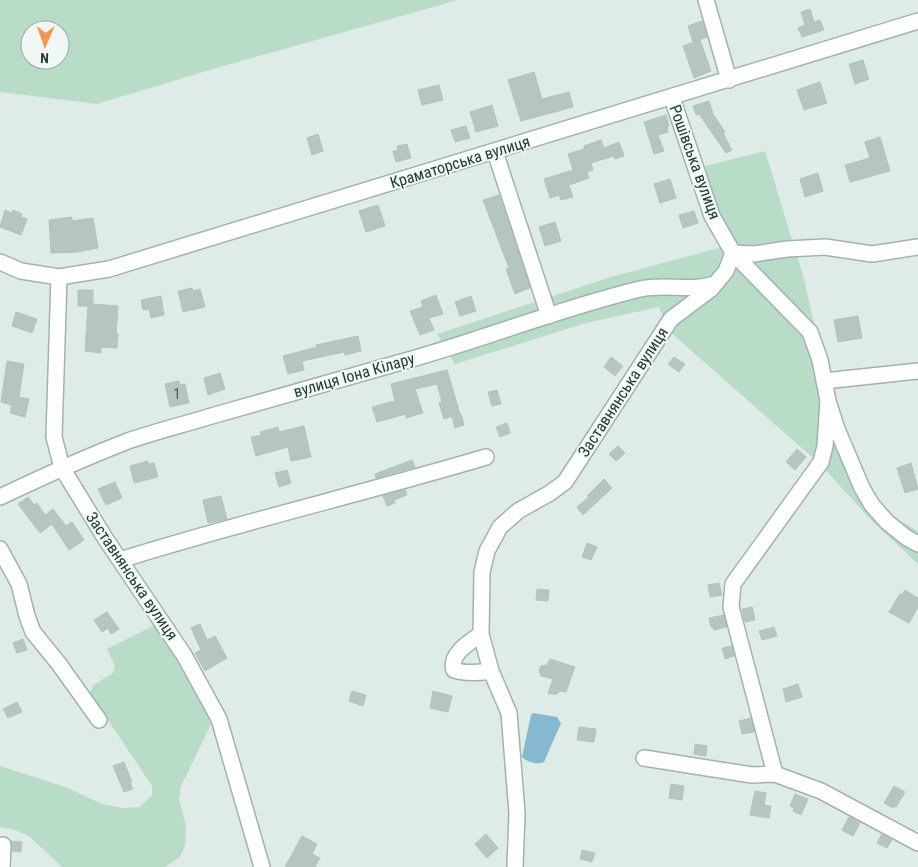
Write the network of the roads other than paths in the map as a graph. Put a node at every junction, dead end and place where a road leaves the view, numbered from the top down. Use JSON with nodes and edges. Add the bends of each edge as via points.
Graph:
{"nodes":[{"id":1,"x":706,"y":0,"type":"edge"},
{"id":2,"x":918,"y":21,"type":"edge"},
{"id":3,"x":730,"y":80,"type":"junction"},
{"id":4,"x":672,"y":98,"type":"junction"},
{"id":5,"x":495,"y":152,"type":"junction"},
{"id":6,"x":918,"y":247,"type":"edge"},
{"id":7,"x":733,"y":254,"type":"junction"},
{"id":8,"x":0,"y":262,"type":"edge"},
{"id":9,"x":59,"y":277,"type":"junction"},
{"id":10,"x":715,"y":284,"type":"junction"},
{"id":11,"x":549,"y":316,"type":"junction"},
{"id":12,"x":918,"y":371,"type":"edge"},
{"id":13,"x":824,"y":382,"type":"junction"},
{"id":14,"x":828,"y":401,"type":"junction"},
{"id":15,"x":486,"y":457,"type":"dead end"},
{"id":16,"x":62,"y":468,"type":"junction"},
{"id":17,"x":0,"y":498,"type":"edge"},
{"id":18,"x":918,"y":544,"type":"edge"},
{"id":19,"x":0,"y":549,"type":"edge"},
{"id":20,"x":120,"y":560,"type":"junction"},
{"id":21,"x":481,"y":634,"type":"junction"},
{"id":22,"x":491,"y":671,"type":"junction"},
{"id":23,"x":99,"y":720,"type":"dead end"},
{"id":24,"x":644,"y":758,"type":"dead end"},
{"id":25,"x":775,"y":774,"type":"junction"},
{"id":26,"x":918,"y":843,"type":"edge"},
{"id":27,"x":3,"y":845,"type":"dead end"},
{"id":28,"x":2,"y":867,"type":"edge"},
{"id":29,"x":262,"y":867,"type":"edge"},
{"id":30,"x":515,"y":867,"type":"edge"}],
"edges":[{"from":1,"to":3,"type":"street"},
{"from":2,"to":3,"type":"street","name":"Краматорська вулиця"},
{"from":3,"to":4,"type":"street","name":"Краматорська вулиця"},
{"from":4,"to":5,"type":"street","name":"Краматорська вулиця"},
{"from":4,"to":7,"type":"street","name":"Рошівська вулиця","via":[[712,216]]},
{"from":5,"to":9,"type":"street","name":"Краматорська вулиця","via":[[109,270]]},
{"from":5,"to":11,"type":"street"},
{"from":6,"to":7,"type":"street","via":[[872,254],[825,247]]},
{"from":7,"to":10,"type":"street","name":"Заставнянська вулиця","via":[[726,271]]},
{"from":7,"to":13,"type":"street","via":[[810,332]]},
{"from":8,"to":9,"type":"street","name":"Краматорська вулиця","via":[[21,271]]},
{"from":9,"to":16,"type":"street","name":"Заставнянська вулиця","via":[[54,437]]},
{"from":10,"to":11,"type":"street","name":"вулиця Іона Кілару","via":[[691,289],[642,289]]},
{"from":10,"to":21,"type":"street","name":"Заставнянська вулиця","via":[[671,319],[565,482],[518,511],[500,527],[487,551],[482,572]]},
{"from":11,"to":16,"type":"street","name":"вулиця Іона Кілару","via":[[130,441]]},
{"from":12,"to":13,"type":"street"},
{"from":13,"to":14,"type":"street"},
{"from":14,"to":18,"type":"street","via":[[862,488],[872,504],[887,522]]},
{"from":14,"to":25,"type":"street","via":[[821,462],[732,584],[731,607]]},
{"from":15,"to":20,"type":"street"},
{"from":16,"to":17,"type":"street","name":"вулиця Іона Кілару"},
{"from":16,"to":20,"type":"street","name":"Заставнянська вулиця"},
{"from":19,"to":23,"type":"street","via":[[19,584],[33,632]]},
{"from":20,"to":29,"type":"street","name":"Заставнянська вулиця","via":[[184,655],[219,719]]},
{"from":21,"to":22,"type":"street","name":"Заставнянська вулиця"},
{"from":21,"to":22,"type":"street","via":[[458,653],[452,667],[460,672]]},
{"from":22,"to":30,"type":"street","name":"Заставнянська вулиця","via":[[509,713],[517,813]]},
{"from":24,"to":25,"type":"street","via":[[752,775]]},
{"from":25,"to":26,"type":"street","via":[[821,791]]},
{"from":27,"to":28,"type":"street"}]}
